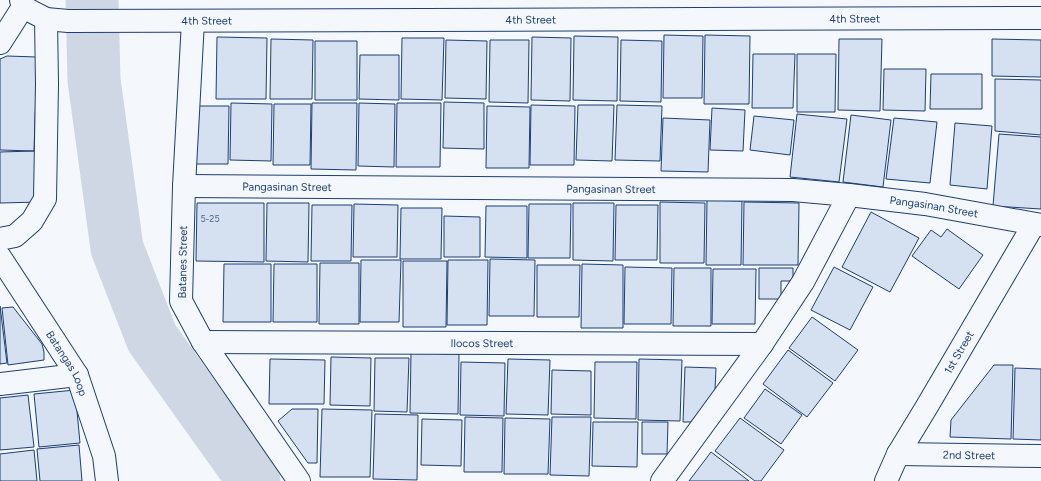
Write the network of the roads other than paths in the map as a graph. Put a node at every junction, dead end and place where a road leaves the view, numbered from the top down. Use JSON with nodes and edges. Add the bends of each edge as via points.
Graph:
{"nodes":[{"id":1,"x":22,"y":4,"type":"edge"},
{"id":2,"x":1041,"y":18,"type":"edge"},
{"id":3,"x":46,"y":19,"type":"junction"},
{"id":4,"x":185,"y":21,"type":"junction"},
{"id":5,"x":0,"y":43,"type":"edge"},
{"id":6,"x":184,"y":186,"type":"junction"},
{"id":7,"x":849,"y":195,"type":"junction"},
{"id":8,"x":1038,"y":224,"type":"edge"},
{"id":9,"x":0,"y":239,"type":"edge"},
{"id":10,"x":0,"y":257,"type":"edge"},
{"id":11,"x":202,"y":342,"type":"junction"},
{"id":12,"x":762,"y":344,"type":"junction"},
{"id":13,"x":77,"y":375,"type":"junction"},
{"id":14,"x":0,"y":384,"type":"edge"},
{"id":15,"x":898,"y":454,"type":"junction"},
{"id":16,"x":1041,"y":456,"type":"edge"},
{"id":17,"x":107,"y":481,"type":"edge"},
{"id":18,"x":300,"y":481,"type":"edge"},
{"id":19,"x":662,"y":481,"type":"edge"},
{"id":20,"x":886,"y":481,"type":"edge"}],
"edges":[{"from":1,"to":3,"type":"street","name":"4th Street"},
{"from":1,"to":5,"type":"street"},
{"from":2,"to":4,"type":"street","name":"4th Street"},
{"from":3,"to":4,"type":"street","name":"4th Street"},
{"from":3,"to":9,"type":"street","via":[[45,199],[32,221],[15,236]]},
{"from":4,"to":6,"type":"street","name":"Batanes Street","via":[[191,56]]},
{"from":6,"to":7,"type":"street","name":"Pangasinan Street","via":[[793,190]]},
{"from":6,"to":11,"type":"street","name":"Batanes Street","via":[[181,302]]},
{"from":7,"to":8,"type":"street","name":"Pangasinan Street","via":[[925,204]]},
{"from":7,"to":12,"type":"street","via":[[803,282]]},
{"from":8,"to":15,"type":"street","name":"1st Street"},
{"from":10,"to":13,"type":"street","name":"Batangas Loop"},
{"from":11,"to":12,"type":"street","name":"Ilocos Street"},
{"from":11,"to":18,"type":"street","name":"Batanes Street"},
{"from":12,"to":19,"type":"street"},
{"from":13,"to":14,"type":"street"},
{"from":13,"to":17,"type":"street","name":"Batangas Loop","via":[[104,456]]},
{"from":15,"to":16,"type":"street","name":"2nd Street"},
{"from":15,"to":20,"type":"street","name":"1st Street"}]}
